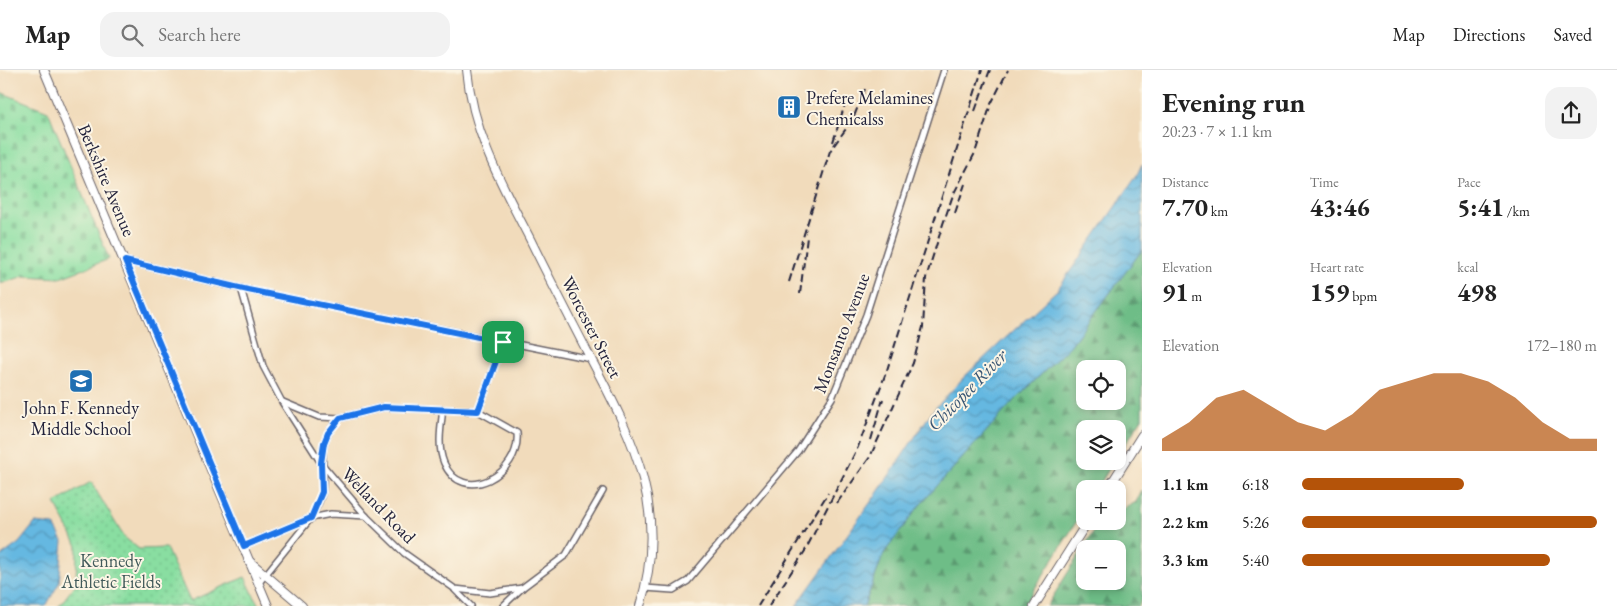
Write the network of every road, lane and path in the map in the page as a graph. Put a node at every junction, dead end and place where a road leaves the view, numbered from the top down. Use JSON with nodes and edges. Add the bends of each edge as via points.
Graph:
{"nodes":[{"id":1,"x":44,"y":70,"type":"edge"},
{"id":2,"x":467,"y":70,"type":"edge"},
{"id":3,"x":944,"y":70,"type":"edge"},
{"id":4,"x":125,"y":261,"type":"junction"},
{"id":5,"x":241,"y":288,"type":"junction"},
{"id":6,"x":503,"y":342,"type":"junction"},
{"id":7,"x":591,"y":359,"type":"junction"},
{"id":8,"x":282,"y":402,"type":"junction"},
{"id":9,"x":443,"y":409,"type":"junction"},
{"id":10,"x":478,"y":411,"type":"junction"},
{"id":11,"x":340,"y":418,"type":"junction"},
{"id":12,"x":1142,"y":435,"type":"edge"},
{"id":13,"x":321,"y":463,"type":"junction"},
{"id":14,"x":1114,"y":480,"type":"edge"},
{"id":15,"x":603,"y":491,"type":"dead end"},
{"id":16,"x":366,"y":516,"type":"junction"},
{"id":17,"x":311,"y":518,"type":"junction"},
{"id":18,"x":1082,"y":530,"type":"edge"},
{"id":19,"x":244,"y":546,"type":"junction"},
{"id":20,"x":248,"y":560,"type":"junction"},
{"id":21,"x":265,"y":574,"type":"junction"},
{"id":22,"x":258,"y":584,"type":"junction"},
{"id":23,"x":522,"y":588,"type":"junction"},
{"id":24,"x":644,"y":588,"type":"junction"},
{"id":25,"x":455,"y":589,"type":"junction"},
{"id":26,"x":268,"y":606,"type":"edge"},
{"id":27,"x":302,"y":606,"type":"edge"},
{"id":28,"x":471,"y":606,"type":"edge"},
{"id":29,"x":503,"y":606,"type":"edge"},
{"id":30,"x":640,"y":606,"type":"edge"},
{"id":31,"x":1034,"y":606,"type":"edge"}],
"edges":[{"from":1,"to":4,"type":"main road","name":"Berkshire Avenue"},
{"from":2,"to":7,"type":"main road","name":"Worcester Street","via":[[470,102],[491,164]]},
{"from":3,"to":24,"type":"street","name":"Monsanto Avenue","via":[[866,316],[826,408],[798,451],[688,580],[673,590]]},
{"from":4,"to":5,"type":"street"},
{"from":4,"to":19,"type":"main road","name":"Berkshire Avenue"},
{"from":5,"to":6,"type":"street"},
{"from":5,"to":8,"type":"street","name":"Welland Road","via":[[263,366]]},
{"from":6,"to":7,"type":"street"},
{"from":6,"to":10,"type":"street"},
{"from":7,"to":24,"type":"main road","name":"Worcester Street","via":[[626,426],[645,485],[650,539]]},
{"from":8,"to":11,"type":"street","via":[[319,417]]},
{"from":8,"to":13,"type":"street","name":"Welland Road"},
{"from":9,"to":10,"type":"street"},
{"from":9,"to":10,"type":"street","via":[[444,464],[461,481],[475,484],[488,482],[502,474],[518,440],[514,430]]},
{"from":9,"to":11,"type":"street","via":[[384,407]]},
{"from":11,"to":13,"type":"street","via":[[328,433]]},
{"from":12,"to":14,"type":"main road"},
{"from":13,"to":16,"type":"street","name":"Welland Road"},
{"from":13,"to":17,"type":"street","via":[[322,492]]},
{"from":15,"to":23,"type":"street","via":[[566,555]]},
{"from":16,"to":17,"type":"street","via":[[331,514]]},
{"from":16,"to":25,"type":"street","name":"Welland Road","via":[[404,553]]},
{"from":17,"to":19,"type":"street"},
{"from":17,"to":21,"type":"street"},
{"from":18,"to":31,"type":"main road"},
{"from":19,"to":20,"type":"main road","name":"Berkshire Avenue"},
{"from":20,"to":21,"type":"main road"},
{"from":20,"to":22,"type":"main road","name":"Berkshire Avenue"},
{"from":21,"to":22,"type":"street"},
{"from":21,"to":27,"type":"main road"},
{"from":22,"to":26,"type":"main road","name":"Berkshire Avenue"},
{"from":23,"to":25,"type":"street","name":"Welland Road","via":[[490,593]]},
{"from":23,"to":29,"type":"street"},
{"from":24,"to":30,"type":"main road","name":"Worcester Street"},
{"from":25,"to":28,"type":"street","name":"Welland Road"}]}
